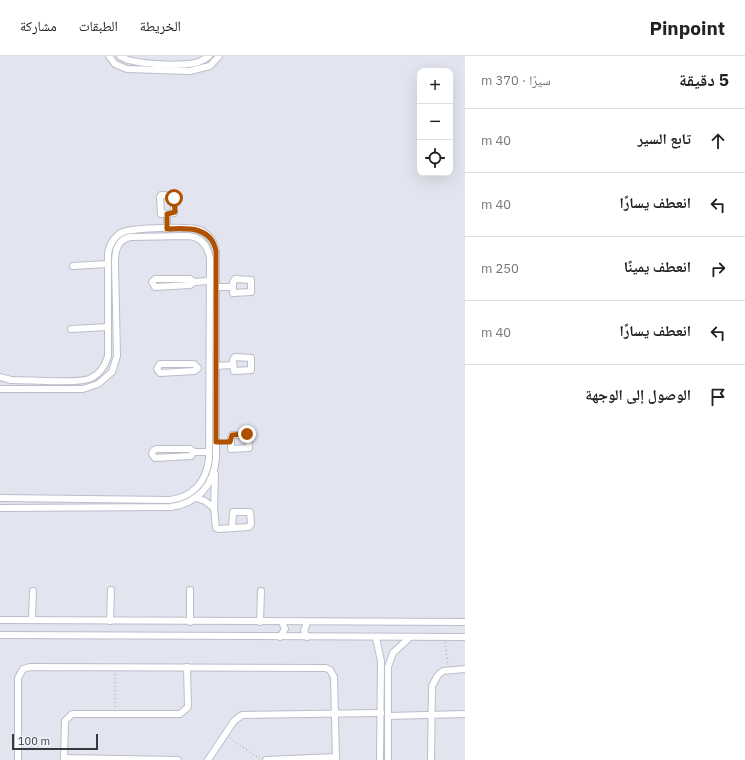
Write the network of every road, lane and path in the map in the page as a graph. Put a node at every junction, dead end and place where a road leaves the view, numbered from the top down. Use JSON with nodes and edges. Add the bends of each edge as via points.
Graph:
{"nodes":[{"id":1,"x":109,"y":56,"type":"edge"},
{"id":2,"x":120,"y":56,"type":"edge"},
{"id":3,"x":209,"y":56,"type":"edge"},
{"id":4,"x":219,"y":56,"type":"edge"},
{"id":5,"x":167,"y":214,"type":"dead end"},
{"id":6,"x":188,"y":228,"type":"junction"},
{"id":7,"x":167,"y":229,"type":"junction"},
{"id":8,"x":188,"y":236,"type":"junction"},
{"id":9,"x":107,"y":264,"type":"junction"},
{"id":10,"x":73,"y":266,"type":"dead end"},
{"id":11,"x":209,"y":281,"type":"junction"},
{"id":12,"x":172,"y":282,"type":"dead end"},
{"id":13,"x":216,"y":287,"type":"junction"},
{"id":14,"x":232,"y":287,"type":"dead end"},
{"id":15,"x":116,"y":295,"type":"junction"},
{"id":16,"x":107,"y":296,"type":"junction"},
{"id":17,"x":108,"y":328,"type":"junction"},
{"id":18,"x":71,"y":329,"type":"dead end"},
{"id":19,"x":209,"y":340,"type":"junction"},
{"id":20,"x":216,"y":340,"type":"junction"},
{"id":21,"x":233,"y":364,"type":"dead end"},
{"id":22,"x":216,"y":366,"type":"junction"},
{"id":23,"x":209,"y":367,"type":"junction"},
{"id":24,"x":198,"y":368,"type":"junction"},
{"id":25,"x":0,"y":377,"type":"edge"},
{"id":26,"x":0,"y":389,"type":"edge"},
{"id":27,"x":216,"y":442,"type":"junction"},
{"id":28,"x":230,"y":442,"type":"dead end"},
{"id":29,"x":173,"y":449,"type":"junction"},
{"id":30,"x":194,"y":452,"type":"junction"},
{"id":31,"x":208,"y":452,"type":"junction"},
{"id":32,"x":173,"y":457,"type":"junction"},
{"id":33,"x":215,"y":468,"type":"junction"},
{"id":34,"x":0,"y":498,"type":"edge"},
{"id":35,"x":196,"y":498,"type":"junction"},
{"id":36,"x":91,"y":499,"type":"junction"},
{"id":37,"x":0,"y":508,"type":"edge"},
{"id":38,"x":91,"y":508,"type":"junction"},
{"id":39,"x":214,"y":508,"type":"junction"},
{"id":40,"x":232,"y":528,"type":"dead end"},
{"id":41,"x":111,"y":590,"type":"dead end"},
{"id":42,"x":190,"y":590,"type":"dead end"},
{"id":43,"x":33,"y":591,"type":"dead end"},
{"id":44,"x":261,"y":591,"type":"dead end"},
{"id":45,"x":0,"y":620,"type":"edge"},
{"id":46,"x":32,"y":620,"type":"junction"},
{"id":47,"x":110,"y":621,"type":"junction"},
{"id":48,"x":190,"y":622,"type":"junction"},
{"id":49,"x":260,"y":622,"type":"junction"},
{"id":50,"x":282,"y":622,"type":"junction"},
{"id":51,"x":307,"y":622,"type":"junction"},
{"id":52,"x":465,"y":622,"type":"edge"},
{"id":53,"x":0,"y":635,"type":"edge"},
{"id":54,"x":280,"y":637,"type":"junction"},
{"id":55,"x":307,"y":637,"type":"junction"},
{"id":56,"x":465,"y":637,"type":"edge"},
{"id":57,"x":376,"y":638,"type":"junction"},
{"id":58,"x":409,"y":638,"type":"junction"},
{"id":59,"x":444,"y":638,"type":"junction"},
{"id":60,"x":115,"y":667,"type":"junction"},
{"id":61,"x":380,"y":667,"type":"junction"},
{"id":62,"x":388,"y":667,"type":"junction"},
{"id":63,"x":187,"y":668,"type":"junction"},
{"id":64,"x":449,"y":669,"type":"junction"},
{"id":65,"x":465,"y":669,"type":"edge"},
{"id":66,"x":380,"y":712,"type":"junction"},
{"id":67,"x":335,"y":713,"type":"junction"},
{"id":68,"x":114,"y":714,"type":"junction"},
{"id":69,"x":465,"y":714,"type":"edge"},
{"id":70,"x":430,"y":715,"type":"junction"},
{"id":71,"x":388,"y":716,"type":"junction"},
{"id":72,"x":225,"y":734,"type":"junction"},
{"id":73,"x":336,"y":758,"type":"edge"},
{"id":74,"x":64,"y":759,"type":"edge"},
{"id":75,"x":18,"y":760,"type":"edge"},
{"id":76,"x":178,"y":760,"type":"edge"},
{"id":77,"x":208,"y":760,"type":"edge"},
{"id":78,"x":264,"y":760,"type":"edge"},
{"id":79,"x":380,"y":760,"type":"edge"},
{"id":80,"x":388,"y":760,"type":"edge"},
{"id":81,"x":431,"y":760,"type":"edge"}],
"edges":[{"from":1,"to":4,"type":"street","via":[[115,64],[127,69],[190,71],[210,66]]},
{"from":2,"to":3,"type":"street","via":[[137,63],[189,64]]},
{"from":5,"to":7,"type":"street"},
{"from":6,"to":7,"type":"street"},
{"from":6,"to":8,"type":"street"},
{"from":6,"to":13,"type":"street","via":[[205,233],[215,246]]},
{"from":7,"to":9,"type":"street","via":[[123,232],[113,240]]},
{"from":8,"to":11,"type":"street","via":[[202,240],[208,248]]},
{"from":8,"to":15,"type":"street","via":[[130,237],[121,241],[115,254]]},
{"from":9,"to":10,"type":"street"},
{"from":9,"to":16,"type":"street"},
{"from":11,"to":12,"type":"street","via":[[194,282],[190,285]]},
{"from":11,"to":19,"type":"street"},
{"from":13,"to":14,"type":"street"},
{"from":13,"to":20,"type":"street"},
{"from":15,"to":16,"type":"street"},
{"from":15,"to":26,"type":"street","via":[[117,356],[112,372],[105,379],[83,388]]},
{"from":16,"to":17,"type":"street"},
{"from":17,"to":18,"type":"street"},
{"from":17,"to":25,"type":"street","via":[[107,362],[93,377],[83,381],[11,380]]},
{"from":19,"to":20,"type":"street"},
{"from":19,"to":23,"type":"street"},
{"from":20,"to":22,"type":"street"},
{"from":21,"to":22,"type":"street"},
{"from":22,"to":27,"type":"street"},
{"from":23,"to":24,"type":"street"},
{"from":23,"to":31,"type":"street"},
{"from":24,"to":24,"type":"street","via":[[194,364],[160,364],[157,369],[160,373],[194,371]]},
{"from":27,"to":28,"type":"street"},
{"from":27,"to":33,"type":"street"},
{"from":29,"to":30,"type":"street","via":[[192,449]]},
{"from":29,"to":32,"type":"street"},
{"from":29,"to":32,"type":"street","via":[[154,450],[152,454],[155,458]]},
{"from":30,"to":31,"type":"street"},
{"from":30,"to":32,"type":"street","via":[[192,455]]},
{"from":31,"to":36,"type":"street","via":[[205,476],[186,496],[170,500]]},
{"from":33,"to":35,"type":"street","via":[[209,484]]},
{"from":33,"to":39,"type":"street"},
{"from":34,"to":36,"type":"street"},
{"from":35,"to":38,"type":"street","via":[[180,506],[171,507]]},
{"from":35,"to":39,"type":"street"},
{"from":36,"to":38,"type":"street"},
{"from":37,"to":38,"type":"street"},
{"from":39,"to":40,"type":"street","via":[[216,528]]},
{"from":41,"to":47,"type":"street"},
{"from":42,"to":48,"type":"street"},
{"from":43,"to":46,"type":"street"},
{"from":44,"to":49,"type":"street"},
{"from":45,"to":46,"type":"street"},
{"from":46,"to":47,"type":"street"},
{"from":47,"to":48,"type":"street"},
{"from":48,"to":49,"type":"street"},
{"from":49,"to":50,"type":"street"},
{"from":50,"to":51,"type":"street"},
{"from":50,"to":54,"type":"street","via":[[285,629]]},
{"from":51,"to":52,"type":"street"},
{"from":51,"to":55,"type":"street","via":[[304,628]]},
{"from":53,"to":54,"type":"street"},
{"from":54,"to":55,"type":"street"},
{"from":55,"to":57,"type":"street"},
{"from":56,"to":59,"type":"street"},
{"from":57,"to":58,"type":"street"},
{"from":57,"to":61,"type":"street","via":[[380,649]]},
{"from":58,"to":59,"type":"street"},
{"from":58,"to":62,"type":"street","via":[[393,653]]},
{"from":59,"to":64,"type":"path"},
{"from":60,"to":63,"type":"street"},
{"from":60,"to":68,"type":"path"},
{"from":60,"to":75,"type":"street","via":[[30,667],[23,670],[18,678]]},
{"from":61,"to":62,"type":"street"},
{"from":61,"to":66,"type":"street"},
{"from":62,"to":71,"type":"street"},
{"from":63,"to":67,"type":"street","via":[[326,668],[334,677]]},
{"from":63,"to":68,"type":"street","via":[[188,707],[183,713]]},
{"from":64,"to":65,"type":"street"},
{"from":64,"to":70,"type":"street","via":[[434,680]]},
{"from":66,"to":67,"type":"street"},
{"from":66,"to":79,"type":"street"},
{"from":67,"to":72,"type":"street","via":[[242,715]]},
{"from":67,"to":73,"type":"street"},
{"from":68,"to":74,"type":"street","via":[[69,715],[65,721]]},
{"from":69,"to":70,"type":"street"},
{"from":70,"to":71,"type":"street"},
{"from":70,"to":81,"type":"street"},
{"from":71,"to":80,"type":"street"},
{"from":72,"to":77,"type":"street"},
{"from":72,"to":78,"type":"path"},
{"from":73,"to":78,"type":"street"},
{"from":74,"to":76,"type":"street"}]}
